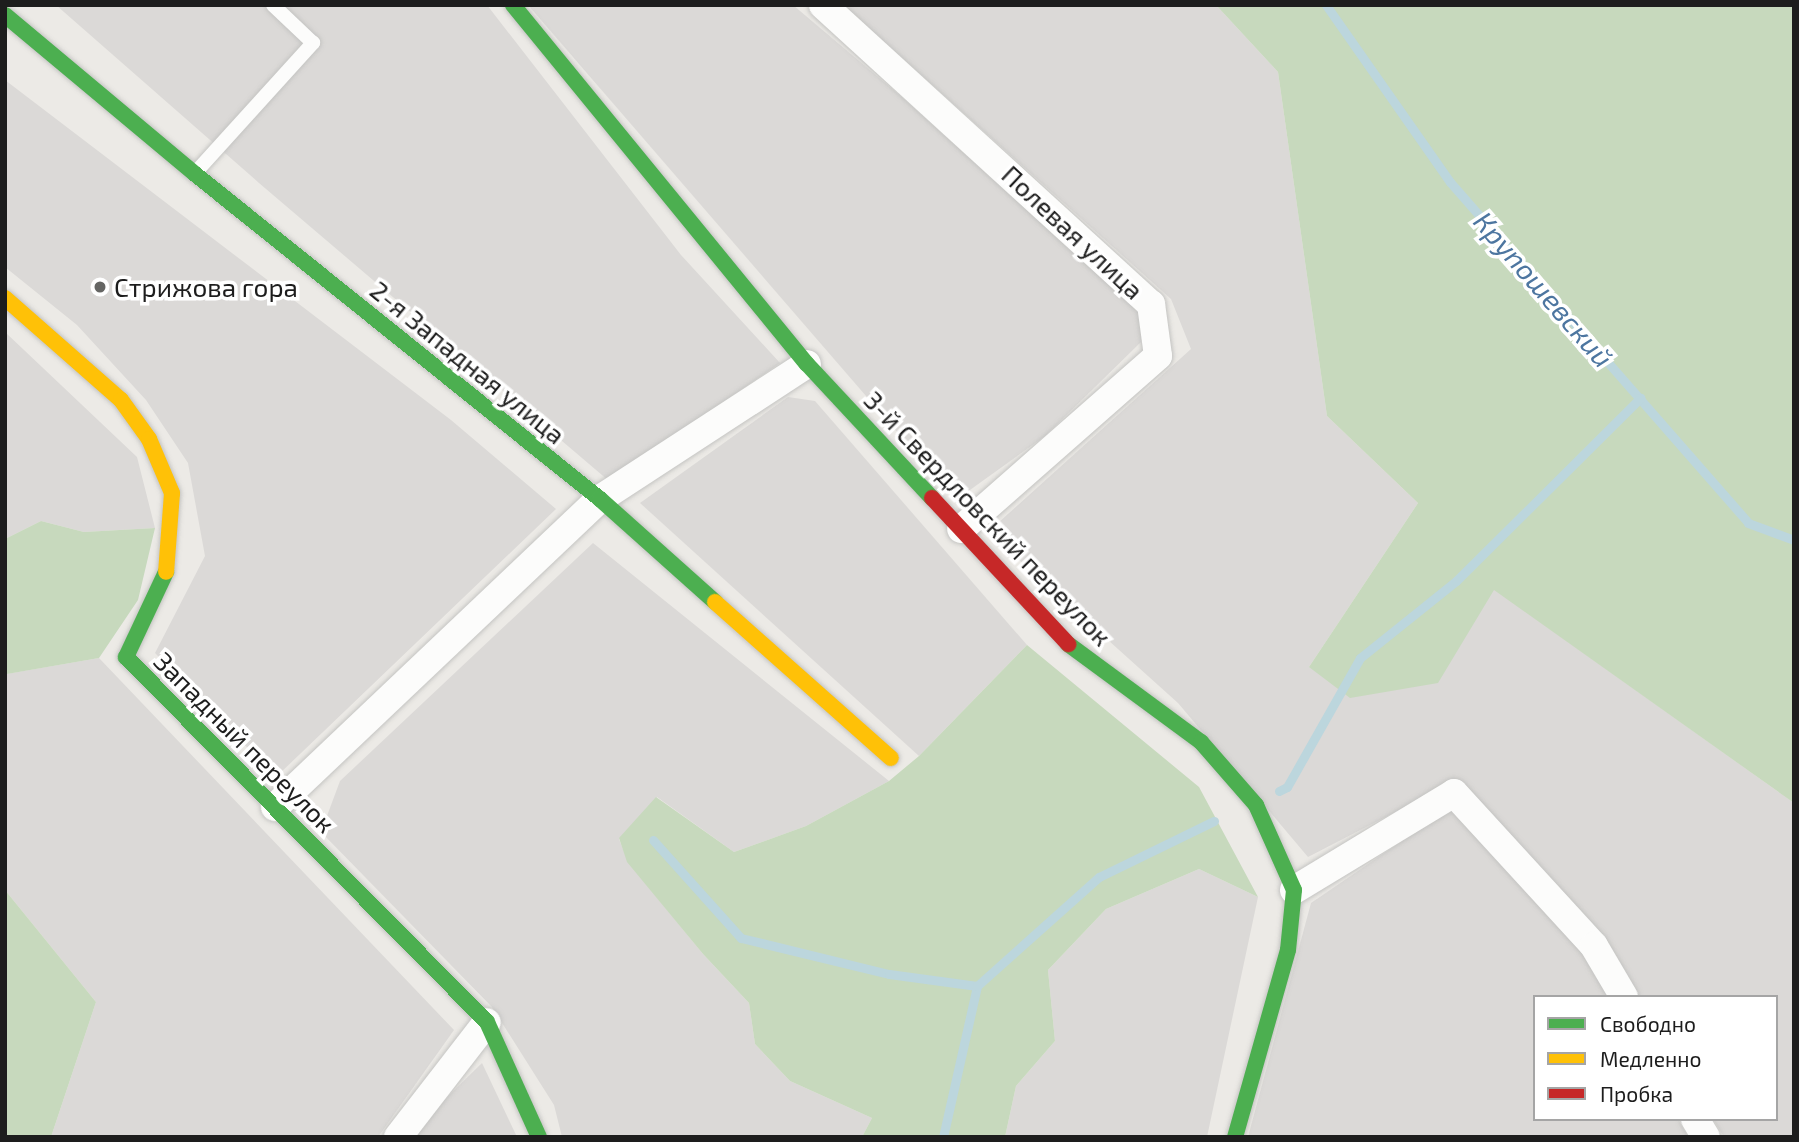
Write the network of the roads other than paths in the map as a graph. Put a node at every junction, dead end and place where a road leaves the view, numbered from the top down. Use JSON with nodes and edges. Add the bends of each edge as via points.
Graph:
{"nodes":[{"id":1,"x":273,"y":5,"type":"edge"},
{"id":2,"x":513,"y":5,"type":"edge"},
{"id":3,"x":823,"y":5,"type":"edge"},
{"id":4,"x":5,"y":15,"type":"edge"},
{"id":5,"x":194,"y":174,"type":"junction"},
{"id":6,"x":5,"y":298,"type":"edge"},
{"id":7,"x":807,"y":364,"type":"junction"},
{"id":8,"x":600,"y":499,"type":"junction"},
{"id":9,"x":961,"y":529,"type":"junction"},
{"id":10,"x":891,"y":758,"type":"dead end"},
{"id":11,"x":275,"y":807,"type":"junction"},
{"id":12,"x":1294,"y":890,"type":"junction"},
{"id":13,"x":1623,"y":995,"type":"edge"},
{"id":14,"x":487,"y":1022,"type":"junction"},
{"id":15,"x":1696,"y":1121,"type":"edge"},
{"id":16,"x":398,"y":1137,"type":"edge"},
{"id":17,"x":539,"y":1137,"type":"edge"},
{"id":18,"x":1235,"y":1137,"type":"edge"},
{"id":19,"x":1706,"y":1137,"type":"edge"}],
"edges":[{"from":1,"to":5,"type":"lane","via":[[313,43]]},
{"from":2,"to":7,"type":"street","name":"3-й Свердловский переулок"},
{"from":3,"to":9,"type":"street","name":"Полевая улица","via":[[1151,304],[1158,356]]},
{"from":4,"to":5,"type":"street","name":"2-я Западная улица"},
{"from":5,"to":8,"type":"street","name":"2-я Западная улица"},
{"from":6,"to":11,"type":"street","name":"Западный переулок","via":[[121,400],[149,439],[172,493],[166,575],[126,657]]},
{"from":7,"to":8,"type":"street"},
{"from":7,"to":9,"type":"street","name":"3-й Свердловский переулок"},
{"from":8,"to":10,"type":"street","name":"2-я Западная улица"},
{"from":8,"to":11,"type":"street"},
{"from":9,"to":12,"type":"street","name":"3-й Свердловский переулок","via":[[1075,652],[1201,742],[1256,805]]},
{"from":11,"to":14,"type":"street","name":"Западный переулок"},
{"from":12,"to":13,"type":"street","via":[[1454,793],[1594,946]]},
{"from":12,"to":18,"type":"street","name":"3-й Свердловский переулок","via":[[1288,950]]},
{"from":14,"to":16,"type":"street"},
{"from":14,"to":17,"type":"street"},
{"from":15,"to":19,"type":"street"}]}
